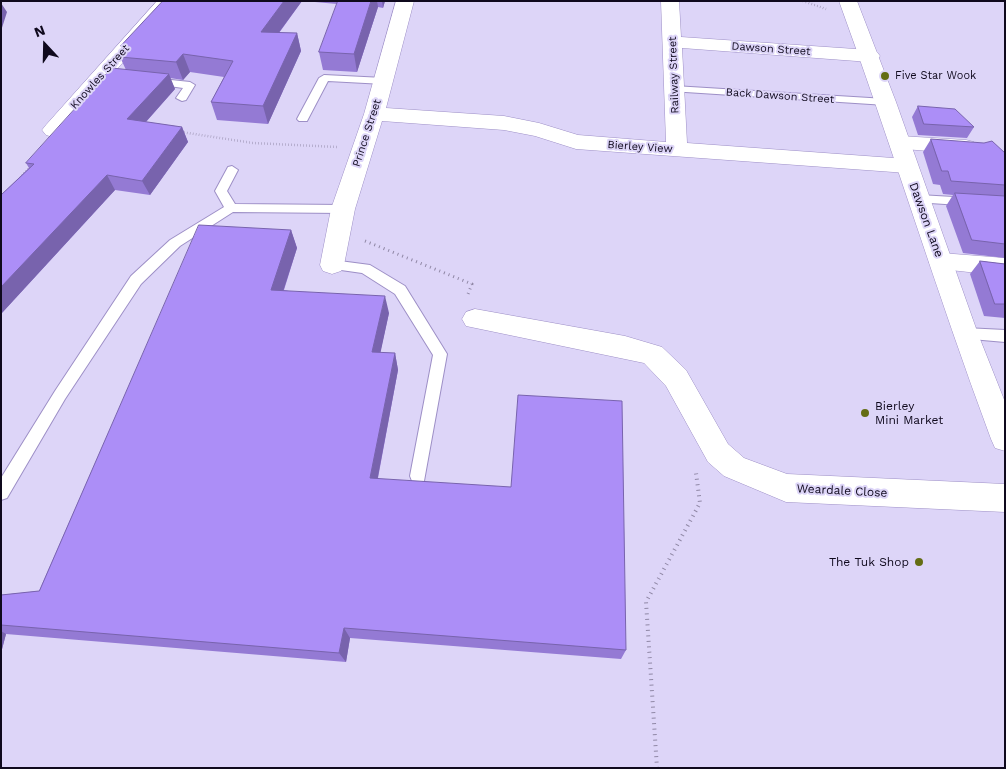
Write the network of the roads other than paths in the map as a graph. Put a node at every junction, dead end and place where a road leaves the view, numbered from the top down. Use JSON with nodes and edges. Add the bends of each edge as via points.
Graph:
{"nodes":[{"id":1,"x":167,"y":1,"type":"edge"},
{"id":2,"x":405,"y":1,"type":"edge"},
{"id":3,"x":670,"y":1,"type":"edge"},
{"id":4,"x":848,"y":1,"type":"edge"},
{"id":5,"x":673,"y":42,"type":"junction"},
{"id":6,"x":870,"y":56,"type":"junction"},
{"id":7,"x":140,"y":80,"type":"edge"},
{"id":8,"x":384,"y":81,"type":"junction"},
{"id":9,"x":674,"y":89,"type":"junction"},
{"id":10,"x":182,"y":98,"type":"dead end"},
{"id":11,"x":886,"y":102,"type":"junction"},
{"id":12,"x":374,"y":114,"type":"junction"},
{"id":13,"x":303,"y":119,"type":"dead end"},
{"id":14,"x":53,"y":130,"type":"edge"},
{"id":15,"x":900,"y":143,"type":"junction"},
{"id":16,"x":975,"y":147,"type":"edge"},
{"id":17,"x":677,"y":149,"type":"junction"},
{"id":18,"x":907,"y":166,"type":"junction"},
{"id":19,"x":232,"y":170,"type":"dead end"},
{"id":20,"x":918,"y":198,"type":"junction"},
{"id":21,"x":1005,"y":204,"type":"edge"},
{"id":22,"x":231,"y":208,"type":"junction"},
{"id":23,"x":342,"y":209,"type":"junction"},
{"id":24,"x":941,"y":262,"type":"junction"},
{"id":25,"x":332,"y":265,"type":"joint"},
{"id":26,"x":1005,"y":267,"type":"edge"},
{"id":27,"x":475,"y":319,"type":"road end"},
{"id":28,"x":965,"y":334,"type":"junction"},
{"id":29,"x":1005,"y":336,"type":"edge"},
{"id":30,"x":1002,"y":426,"type":"edge"},
{"id":31,"x":418,"y":476,"type":"dead end"},
{"id":32,"x":1,"y":493,"type":"edge"},
{"id":33,"x":1005,"y":498,"type":"edge"}],
"edges":[{"from":1,"to":14,"type":"street","name":"Knowles Street","via":[[106,78]]},
{"from":2,"to":8,"type":"street","name":"Prince Street"},
{"from":3,"to":5,"type":"street","name":"Railway Street"},
{"from":4,"to":6,"type":"street","name":"Dawson Lane"},
{"from":5,"to":6,"type":"street","name":"Dawson Street"},
{"from":5,"to":9,"type":"street","name":"Railway Street"},
{"from":6,"to":11,"type":"street","name":"Dawson Lane"},
{"from":7,"to":10,"type":"lane","via":[[190,85]]},
{"from":8,"to":12,"type":"street","name":"Prince Street"},
{"from":8,"to":13,"type":"lane","via":[[324,78]]},
{"from":9,"to":11,"type":"lane","name":"Back Dawson Street"},
{"from":9,"to":17,"type":"street","name":"Railway Street"},
{"from":11,"to":15,"type":"street","name":"Dawson Lane"},
{"from":12,"to":17,"type":"street","name":"Bierley View","via":[[504,123],[576,142]]},
{"from":12,"to":23,"type":"street","name":"Prince Street"},
{"from":15,"to":16,"type":"street"},
{"from":15,"to":18,"type":"street","name":"Dawson Lane"},
{"from":17,"to":18,"type":"street","name":"Bierley View"},
{"from":18,"to":20,"type":"street","name":"Dawson Lane"},
{"from":19,"to":22,"type":"lane","via":[[221,191]]},
{"from":20,"to":21,"type":"lane"},
{"from":20,"to":24,"type":"street","name":"Dawson Lane"},
{"from":22,"to":23,"type":"lane"},
{"from":22,"to":32,"type":"lane","via":[[175,244],[136,280],[60,395]]},
{"from":23,"to":25,"type":"street","name":"Prince Street"},
{"from":24,"to":26,"type":"street"},
{"from":24,"to":28,"type":"street","name":"Dawson Lane"},
{"from":25,"to":31,"type":"lane","via":[[365,268],[400,290],[440,354]]},
{"from":27,"to":33,"type":"street","name":"Weardale Close","via":[[653,355],[676,378],[718,452],[734,467],[786,488]]},
{"from":28,"to":29,"type":"lane"},
{"from":28,"to":30,"type":"street","name":"Dawson Lane"}]}
